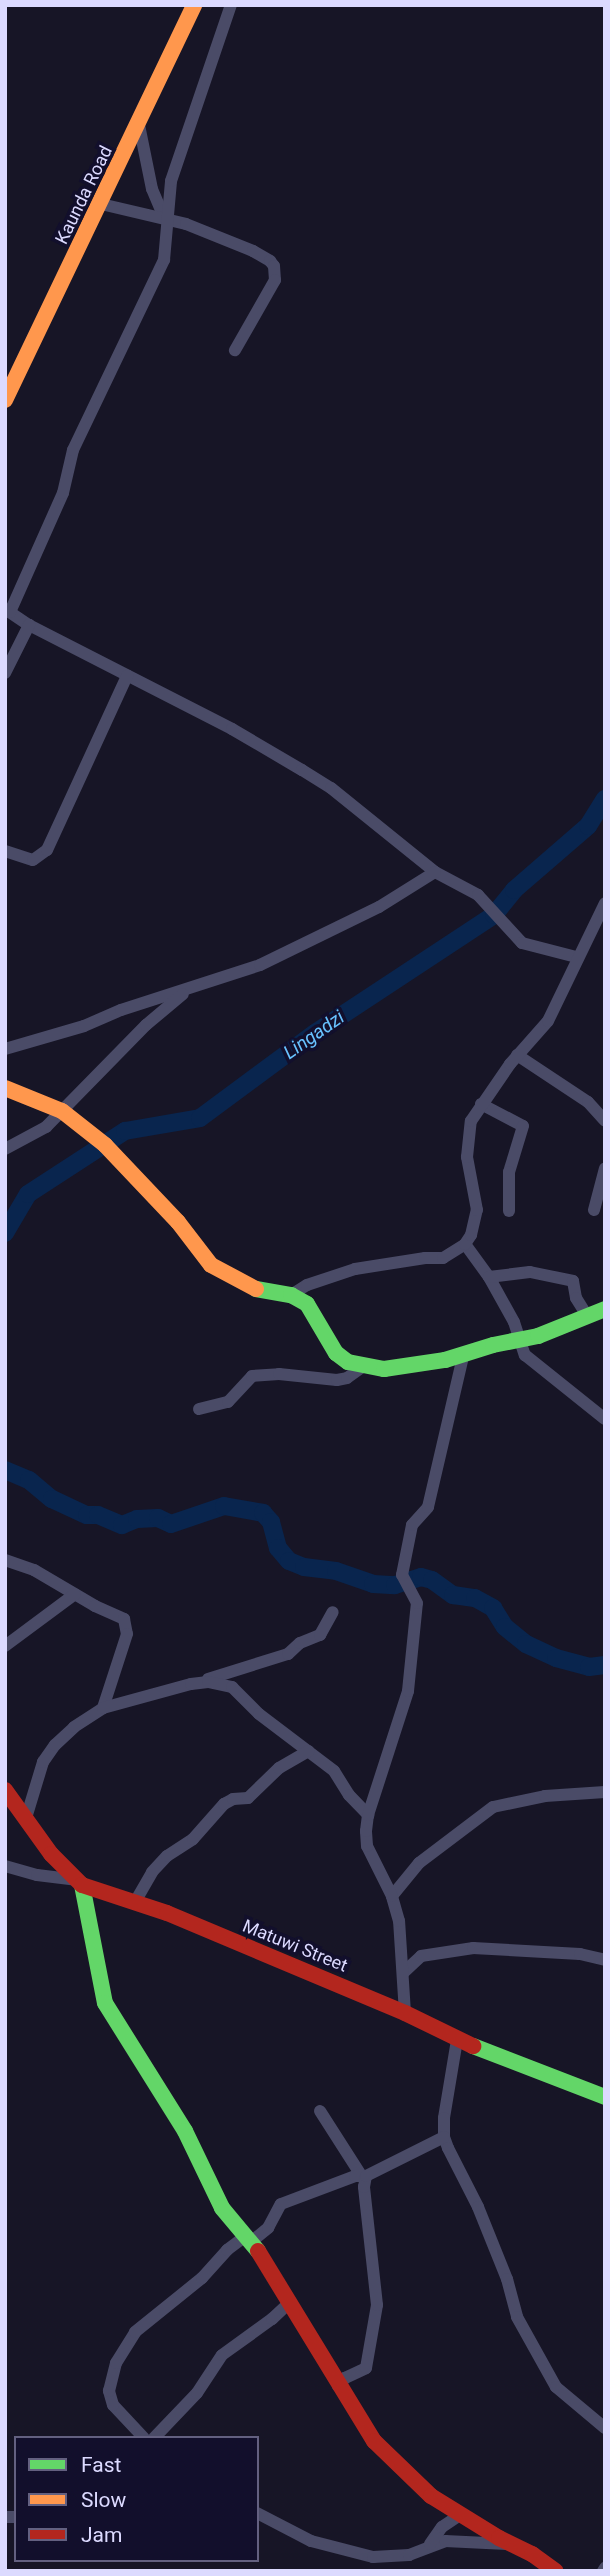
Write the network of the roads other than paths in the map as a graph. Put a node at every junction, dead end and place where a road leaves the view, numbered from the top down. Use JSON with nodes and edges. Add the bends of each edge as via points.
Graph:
{"nodes":[{"id":1,"x":194,"y":5,"type":"edge"},
{"id":2,"x":231,"y":5,"type":"edge"},
{"id":3,"x":139,"y":125,"type":"junction"},
{"id":4,"x":101,"y":204,"type":"junction"},
{"id":5,"x":165,"y":221,"type":"junction"},
{"id":6,"x":235,"y":349,"type":"dead end"},
{"id":7,"x":5,"y":400,"type":"edge"},
{"id":8,"x":7,"y":610,"type":"edge"},
{"id":9,"x":29,"y":625,"type":"junction"},
{"id":10,"x":5,"y":673,"type":"edge"},
{"id":11,"x":127,"y":676,"type":"junction"},
{"id":12,"x":5,"y":851,"type":"edge"},
{"id":13,"x":435,"y":872,"type":"junction"},
{"id":14,"x":605,"y":903,"type":"edge"},
{"id":15,"x":600,"y":920,"type":"edge"},
{"id":16,"x":576,"y":957,"type":"junction"},
{"id":17,"x":188,"y":989,"type":"junction"},
{"id":18,"x":5,"y":1049,"type":"edge"},
{"id":19,"x":517,"y":1055,"type":"junction"},
{"id":20,"x":5,"y":1088,"type":"edge"},
{"id":21,"x":481,"y":1104,"type":"junction"},
{"id":22,"x":62,"y":1111,"type":"junction"},
{"id":23,"x":605,"y":1121,"type":"edge"},
{"id":24,"x":5,"y":1149,"type":"edge"},
{"id":25,"x":605,"y":1168,"type":"edge"},
{"id":26,"x":594,"y":1210,"type":"dead end"},
{"id":27,"x":509,"y":1212,"type":"dead end"},
{"id":28,"x":465,"y":1244,"type":"junction"},
{"id":29,"x":489,"y":1277,"type":"junction"},
{"id":30,"x":291,"y":1295,"type":"junction"},
{"id":31,"x":605,"y":1309,"type":"edge"},
{"id":32,"x":588,"y":1317,"type":"junction"},
{"id":33,"x":518,"y":1341,"type":"junction"},
{"id":34,"x":463,"y":1356,"type":"junction"},
{"id":35,"x":362,"y":1367,"type":"junction"},
{"id":36,"x":199,"y":1409,"type":"dead end"},
{"id":37,"x":605,"y":1419,"type":"edge"},
{"id":38,"x":5,"y":1560,"type":"edge"},
{"id":39,"x":75,"y":1594,"type":"junction"},
{"id":40,"x":333,"y":1612,"type":"dead end"},
{"id":41,"x":5,"y":1646,"type":"edge"},
{"id":42,"x":191,"y":1684,"type":"junction"},
{"id":43,"x":103,"y":1708,"type":"junction"},
{"id":44,"x":308,"y":1751,"type":"junction"},
{"id":45,"x":5,"y":1790,"type":"edge"},
{"id":46,"x":605,"y":1793,"type":"edge"},
{"id":47,"x":368,"y":1815,"type":"junction"},
{"id":48,"x":26,"y":1818,"type":"junction"},
{"id":49,"x":5,"y":1867,"type":"edge"},
{"id":50,"x":77,"y":1882,"type":"junction"},
{"id":51,"x":392,"y":1896,"type":"junction"},
{"id":52,"x":135,"y":1902,"type":"junction"},
{"id":53,"x":605,"y":1960,"type":"edge"},
{"id":54,"x":404,"y":1972,"type":"junction"},
{"id":55,"x":404,"y":2013,"type":"junction"},
{"id":56,"x":457,"y":2040,"type":"junction"},
{"id":57,"x":605,"y":2097,"type":"edge"},
{"id":58,"x":320,"y":2111,"type":"dead end"},
{"id":59,"x":444,"y":2137,"type":"junction"},
{"id":60,"x":364,"y":2176,"type":"junction"},
{"id":61,"x":250,"y":2238,"type":"junction"},
{"id":62,"x":290,"y":2302,"type":"junction"},
{"id":63,"x":338,"y":2386,"type":"junction"},
{"id":64,"x":605,"y":2428,"type":"edge"},
{"id":65,"x":142,"y":2436,"type":"edge"},
{"id":66,"x":157,"y":2436,"type":"edge"},
{"id":67,"x":259,"y":2514,"type":"edge"},
{"id":68,"x":460,"y":2515,"type":"junction"},
{"id":69,"x":430,"y":2544,"type":"junction"},
{"id":70,"x":513,"y":2545,"type":"junction"},
{"id":71,"x":555,"y":2571,"type":"edge"}],
"edges":[{"from":1,"to":3,"type":"street","name":"Kaunda Road"},
{"from":2,"to":5,"type":"street","via":[[173,172]]},
{"from":3,"to":4,"type":"street","name":"Kaunda Road"},
{"from":3,"to":5,"type":"street","via":[[152,190]]},
{"from":4,"to":5,"type":"street"},
{"from":4,"to":7,"type":"street","name":"Kaunda Road"},
{"from":5,"to":6,"type":"street","via":[[253,251],[274,266],[275,280]]},
{"from":5,"to":8,"type":"street","via":[[164,260],[73,450],[63,493]]},
{"from":8,"to":9,"type":"street"},
{"from":9,"to":10,"type":"street"},
{"from":9,"to":11,"type":"street"},
{"from":11,"to":12,"type":"street","via":[[47,850],[33,860]]},
{"from":11,"to":13,"type":"street","via":[[232,729],[331,788]]},
{"from":13,"to":16,"type":"street","via":[[478,895],[522,943]]},
{"from":13,"to":17,"type":"street","via":[[293,951]]},
{"from":14,"to":15,"type":"street"},
{"from":15,"to":16,"type":"street"},
{"from":16,"to":19,"type":"street","via":[[548,1021]]},
{"from":17,"to":18,"type":"street"},
{"from":17,"to":22,"type":"street"},
{"from":19,"to":21,"type":"street"},
{"from":19,"to":23,"type":"street","via":[[588,1102]]},
{"from":20,"to":22,"type":"street"},
{"from":21,"to":27,"type":"street","via":[[523,1126],[509,1172]]},
{"from":21,"to":28,"type":"street","via":[[467,1135],[477,1210]]},
{"from":22,"to":24,"type":"street","via":[[46,1127]]},
{"from":22,"to":30,"type":"street","via":[[105,1145],[178,1222],[211,1265],[264,1293]]},
{"from":25,"to":26,"type":"street"},
{"from":28,"to":29,"type":"street"},
{"from":28,"to":30,"type":"street","via":[[443,1258],[355,1269]]},
{"from":29,"to":32,"type":"street","via":[[530,1272],[573,1281],[576,1298]]},
{"from":29,"to":33,"type":"street","via":[[514,1322]]},
{"from":30,"to":35,"type":"street","via":[[312,1309],[336,1353]]},
{"from":31,"to":32,"type":"street"},
{"from":32,"to":33,"type":"street"},
{"from":33,"to":34,"type":"street"},
{"from":33,"to":37,"type":"street","via":[[525,1355]]},
{"from":34,"to":35,"type":"street","via":[[404,1367]]},
{"from":34,"to":47,"type":"street","via":[[428,1507],[412,1525],[402,1575],[417,1603],[408,1691]]},
{"from":35,"to":36,"type":"street","via":[[337,1380],[252,1376],[228,1402]]},
{"from":38,"to":39,"type":"street","via":[[34,1570]]},
{"from":39,"to":41,"type":"street"},
{"from":39,"to":43,"type":"street","via":[[119,1615],[127,1626]]},
{"from":40,"to":42,"type":"street","via":[[320,1635],[288,1654]]},
{"from":42,"to":43,"type":"street"},
{"from":42,"to":44,"type":"street","via":[[233,1687],[259,1714]]},
{"from":43,"to":48,"type":"street","via":[[74,1727],[49,1752]]},
{"from":44,"to":47,"type":"street","via":[[338,1775]]},
{"from":44,"to":52,"type":"street","via":[[279,1768],[248,1798],[224,1804],[193,1839],[152,1872]]},
{"from":45,"to":48,"type":"street"},
{"from":46,"to":51,"type":"street","via":[[545,1796],[493,1807],[419,1863]]},
{"from":47,"to":51,"type":"street","via":[[367,1846]]},
{"from":48,"to":50,"type":"street"},
{"from":49,"to":50,"type":"street"},
{"from":50,"to":52,"type":"street","name":"Matuwi Street"},
{"from":50,"to":61,"type":"street","via":[[105,2003],[185,2131],[222,2208]]},
{"from":51,"to":54,"type":"street","via":[[401,1928]]},
{"from":52,"to":55,"type":"street","name":"Matuwi Street"},
{"from":53,"to":54,"type":"street","via":[[580,1954],[473,1948],[421,1956]]},
{"from":54,"to":55,"type":"street"},
{"from":55,"to":56,"type":"street","name":"Matuwi Street"},
{"from":56,"to":57,"type":"street","name":"Matuwi Street"},
{"from":56,"to":59,"type":"street"},
{"from":58,"to":60,"type":"street"},
{"from":59,"to":60,"type":"street"},
{"from":59,"to":64,"type":"street","via":[[478,2207],[517,2317],[556,2387]]},
{"from":60,"to":61,"type":"street","via":[[281,2204],[268,2228]]},
{"from":60,"to":63,"type":"street","via":[[377,2305],[366,2368]]},
{"from":61,"to":62,"type":"street"},
{"from":61,"to":65,"type":"street","via":[[227,2250],[202,2278],[135,2332],[116,2363],[109,2391],[113,2405]]},
{"from":62,"to":63,"type":"street"},
{"from":62,"to":66,"type":"street","via":[[222,2355],[197,2393]]},
{"from":63,"to":68,"type":"street","via":[[374,2441],[430,2496]]},
{"from":67,"to":69,"type":"street","via":[[312,2542],[352,2553],[398,2557]]},
{"from":68,"to":69,"type":"street","via":[[442,2526]]},
{"from":68,"to":70,"type":"street"},
{"from":69,"to":70,"type":"street","via":[[459,2540]]},
{"from":70,"to":71,"type":"street"}]}
